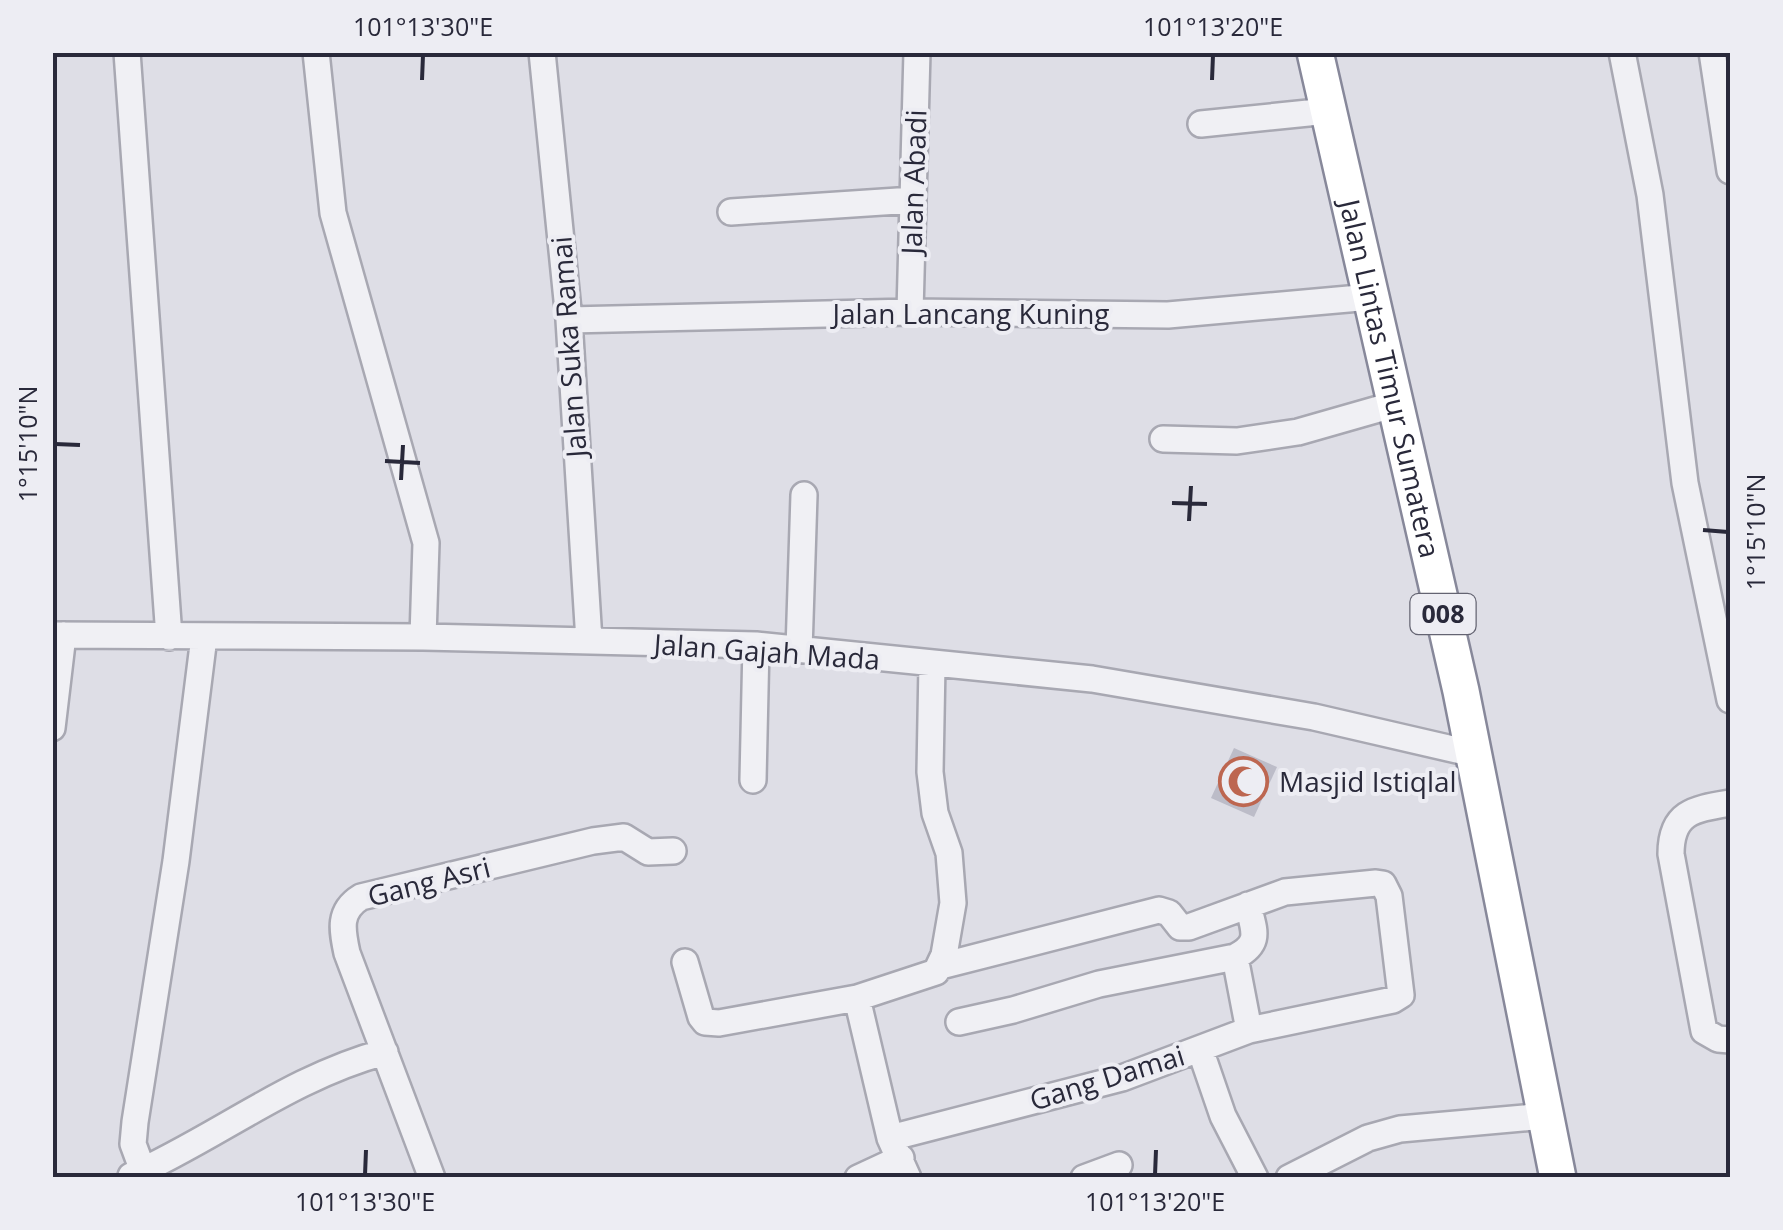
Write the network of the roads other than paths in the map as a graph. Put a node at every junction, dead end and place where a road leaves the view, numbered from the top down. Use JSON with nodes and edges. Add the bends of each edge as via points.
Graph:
{"nodes":[{"id":1,"x":127,"y":52,"type":"edge"},
{"id":2,"x":316,"y":52,"type":"edge"},
{"id":3,"x":542,"y":52,"type":"edge"},
{"id":4,"x":916,"y":52,"type":"edge"},
{"id":5,"x":1315,"y":52,"type":"edge"},
{"id":6,"x":1622,"y":52,"type":"edge"},
{"id":7,"x":1712,"y":52,"type":"edge"},
{"id":8,"x":1328,"y":111,"type":"junction"},
{"id":9,"x":1201,"y":124,"type":"dead end"},
{"id":10,"x":1730,"y":171,"type":"edge"},
{"id":11,"x":913,"y":200,"type":"junction"},
{"id":12,"x":731,"y":212,"type":"dead end"},
{"id":13,"x":1371,"y":297,"type":"junction"},
{"id":14,"x":910,"y":312,"type":"junction"},
{"id":15,"x":569,"y":320,"type":"junction"},
{"id":16,"x":1396,"y":404,"type":"junction"},
{"id":17,"x":1163,"y":440,"type":"dead end"},
{"id":18,"x":804,"y":495,"type":"dead end"},
{"id":19,"x":58,"y":635,"type":"edge"},
{"id":20,"x":169,"y":637,"type":"junction"},
{"id":21,"x":204,"y":637,"type":"junction"},
{"id":22,"x":424,"y":638,"type":"junction"},
{"id":23,"x":589,"y":641,"type":"junction"},
{"id":24,"x":756,"y":645,"type":"junction"},
{"id":25,"x":799,"y":650,"type":"junction"},
{"id":26,"x":932,"y":664,"type":"junction"},
{"id":27,"x":1730,"y":700,"type":"edge"},
{"id":28,"x":52,"y":728,"type":"edge"},
{"id":29,"x":1474,"y":754,"type":"junction"},
{"id":30,"x":752,"y":780,"type":"dead end"},
{"id":31,"x":1730,"y":804,"type":"edge"},
{"id":32,"x":673,"y":851,"type":"dead end"},
{"id":33,"x":1248,"y":905,"type":"junction"},
{"id":34,"x":1235,"y":957,"type":"junction"},
{"id":35,"x":685,"y":962,"type":"dead end"},
{"id":36,"x":941,"y":966,"type":"junction"},
{"id":37,"x":857,"y":998,"type":"junction"},
{"id":38,"x":959,"y":1022,"type":"dead end"},
{"id":39,"x":1249,"y":1030,"type":"junction"},
{"id":40,"x":1730,"y":1040,"type":"edge"},
{"id":41,"x":1200,"y":1049,"type":"junction"},
{"id":42,"x":386,"y":1052,"type":"junction"},
{"id":43,"x":1545,"y":1116,"type":"junction"},
{"id":44,"x":900,"y":1158,"type":"edge"},
{"id":45,"x":1119,"y":1165,"type":"dead end"},
{"id":46,"x":143,"y":1174,"type":"edge"},
{"id":47,"x":432,"y":1178,"type":"edge"},
{"id":48,"x":858,"y":1178,"type":"edge"},
{"id":49,"x":1084,"y":1178,"type":"edge"},
{"id":50,"x":1255,"y":1178,"type":"edge"},
{"id":51,"x":1289,"y":1178,"type":"edge"},
{"id":52,"x":1558,"y":1178,"type":"edge"}],
"edges":[{"from":1,"to":20,"type":"street"},
{"from":2,"to":22,"type":"street","via":[[333,212],[426,543]]},
{"from":3,"to":15,"type":"street","name":"Jalan Suka Ramai"},
{"from":4,"to":11,"type":"street","name":"Jalan Abadi"},
{"from":5,"to":8,"type":"highway","name":"Jalan Lintas Timur Sumatera","number":"008"},
{"from":6,"to":27,"type":"street","via":[[1650,194],[1685,484]]},
{"from":7,"to":10,"type":"street"},
{"from":8,"to":9,"type":"street"},
{"from":8,"to":13,"type":"highway","name":"Jalan Lintas Timur Sumatera","number":"008"},
{"from":11,"to":12,"type":"street"},
{"from":11,"to":14,"type":"street","name":"Jalan Abadi"},
{"from":13,"to":14,"type":"street","name":"Jalan Lancang Kuning","via":[[1168,316]]},
{"from":13,"to":16,"type":"highway","name":"Jalan Lintas Timur Sumatera","number":"008"},
{"from":14,"to":15,"type":"street","name":"Jalan Lancang Kuning"},
{"from":15,"to":23,"type":"street","name":"Jalan Suka Ramai"},
{"from":16,"to":17,"type":"street","via":[[1298,432]]},
{"from":16,"to":29,"type":"highway","name":"Jalan Lintas Timur Sumatera","number":"008"},
{"from":18,"to":25,"type":"street"},
{"from":19,"to":20,"type":"street","name":"Jalan Gajah Mada"},
{"from":19,"to":28,"type":"street"},
{"from":20,"to":21,"type":"street","name":"Jalan Gajah Mada"},
{"from":21,"to":22,"type":"street","name":"Jalan Gajah Mada"},
{"from":21,"to":46,"type":"street","via":[[135,1122],[133,1144]]},
{"from":22,"to":23,"type":"street","name":"Jalan Gajah Mada"},
{"from":23,"to":24,"type":"street","name":"Jalan Gajah Mada"},
{"from":24,"to":25,"type":"street","name":"Jalan Gajah Mada"},
{"from":24,"to":30,"type":"street"},
{"from":25,"to":26,"type":"street","name":"Jalan Gajah Mada"},
{"from":26,"to":29,"type":"street","name":"Jalan Gajah Mada","via":[[1210,698]]},
{"from":26,"to":36,"type":"street","via":[[930,772],[953,903]]},
{"from":29,"to":43,"type":"highway","name":"Jalan Lintas Timur Sumatera","number":"008"},
{"from":31,"to":40,"type":"street","via":[[1683,817],[1671,837],[1704,1031]]},
{"from":32,"to":42,"type":"street","name":"Gang Asri","via":[[648,852],[624,837],[593,840],[351,903],[342,926],[347,952]]},
{"from":33,"to":34,"type":"street","via":[[1254,938]]},
{"from":33,"to":36,"type":"street","via":[[1184,928],[1158,910]]},
{"from":33,"to":39,"type":"street","name":"Gang Damai","via":[[1285,892],[1383,884],[1401,994]]},
{"from":34,"to":38,"type":"street"},
{"from":34,"to":39,"type":"street"},
{"from":35,"to":37,"type":"street","via":[[706,1022]]},
{"from":36,"to":37,"type":"street"},
{"from":37,"to":44,"type":"street"},
{"from":39,"to":41,"type":"street","name":"Gang Damai"},
{"from":41,"to":44,"type":"street","name":"Gang Damai"},
{"from":41,"to":50,"type":"street","via":[[1223,1116]]},
{"from":42,"to":46,"type":"street","via":[[304,1081]]},
{"from":42,"to":47,"type":"street","name":"Gang Asri"},
{"from":43,"to":51,"type":"street","via":[[1400,1129]]},
{"from":43,"to":52,"type":"highway","name":"Jalan Lintas Timur Sumatera","number":"008"},
{"from":44,"to":48,"type":"street"},
{"from":45,"to":49,"type":"street"}]}
